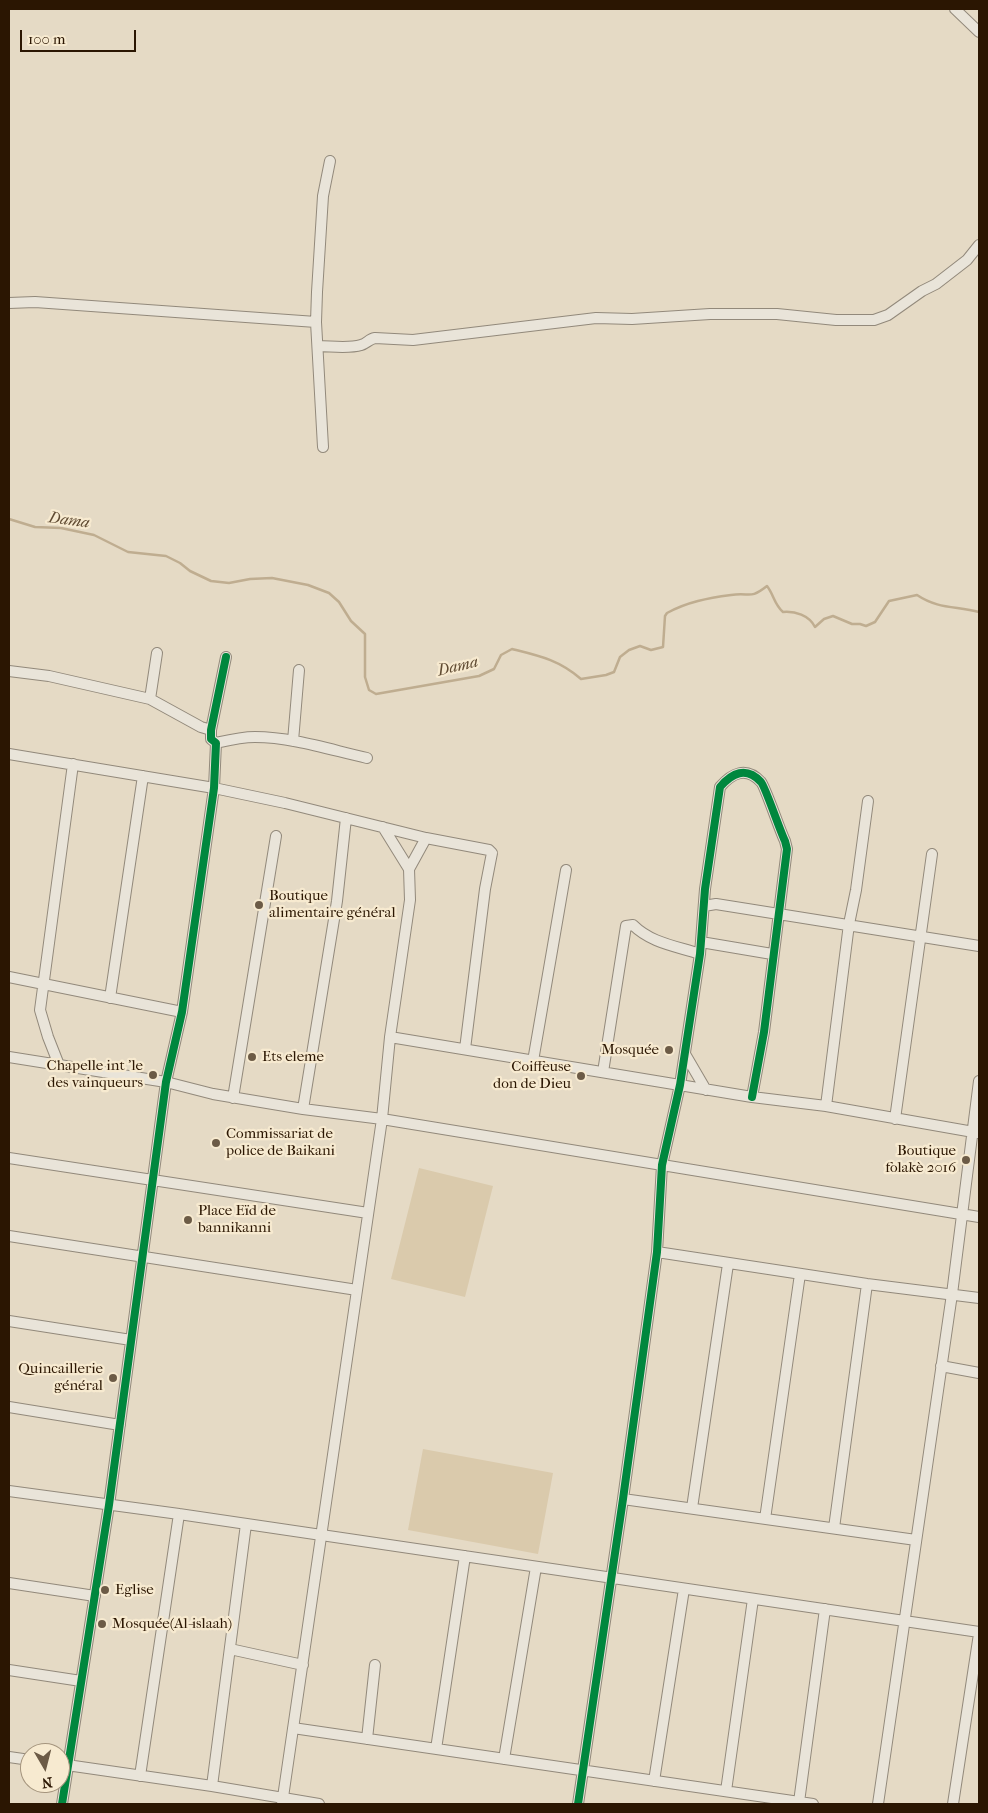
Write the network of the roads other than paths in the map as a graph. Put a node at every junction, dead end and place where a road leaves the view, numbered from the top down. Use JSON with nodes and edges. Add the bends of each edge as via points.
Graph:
{"nodes":[{"id":1,"x":955,"y":9,"type":"edge"},
{"id":2,"x":979,"y":32,"type":"edge"},
{"id":3,"x":330,"y":161,"type":"dead end"},
{"id":4,"x":979,"y":245,"type":"edge"},
{"id":5,"x":9,"y":303,"type":"edge"},
{"id":6,"x":316,"y":322,"type":"junction"},
{"id":7,"x":318,"y":346,"type":"junction"},
{"id":8,"x":323,"y":447,"type":"dead end"},
{"id":9,"x":157,"y":653,"type":"dead end"},
{"id":10,"x":226,"y":657,"type":"dead end"},
{"id":11,"x":299,"y":670,"type":"dead end"},
{"id":12,"x":9,"y":671,"type":"edge"},
{"id":13,"x":150,"y":699,"type":"junction"},
{"id":14,"x":212,"y":730,"type":"junction"},
{"id":15,"x":293,"y":741,"type":"junction"},
{"id":16,"x":216,"y":742,"type":"junction"},
{"id":17,"x":9,"y":754,"type":"edge"},
{"id":18,"x":367,"y":758,"type":"dead end"},
{"id":19,"x":73,"y":764,"type":"junction"},
{"id":20,"x":144,"y":776,"type":"junction"},
{"id":21,"x":214,"y":788,"type":"junction"},
{"id":22,"x":868,"y":801,"type":"dead end"},
{"id":23,"x":346,"y":818,"type":"junction"},
{"id":24,"x":383,"y":827,"type":"junction"},
{"id":25,"x":276,"y":836,"type":"dead end"},
{"id":26,"x":426,"y":838,"type":"junction"},
{"id":27,"x":932,"y":854,"type":"dead end"},
{"id":28,"x":409,"y":869,"type":"junction"},
{"id":29,"x":566,"y":870,"type":"dead end"},
{"id":30,"x":704,"y":906,"type":"junction"},
{"id":31,"x":779,"y":914,"type":"junction"},
{"id":32,"x":849,"y":924,"type":"junction"},
{"id":33,"x":921,"y":938,"type":"junction"},
{"id":34,"x":701,"y":942,"type":"junction"},
{"id":35,"x":979,"y":946,"type":"edge"},
{"id":36,"x":700,"y":954,"type":"junction"},
{"id":37,"x":772,"y":954,"type":"junction"},
{"id":38,"x":9,"y":977,"type":"edge"},
{"id":39,"x":44,"y":984,"type":"junction"},
{"id":40,"x":110,"y":998,"type":"junction"},
{"id":41,"x":182,"y":1012,"type":"junction"},
{"id":42,"x":390,"y":1036,"type":"junction"},
{"id":43,"x":465,"y":1049,"type":"junction"},
{"id":44,"x":685,"y":1054,"type":"junction"},
{"id":45,"x":9,"y":1057,"type":"edge"},
{"id":46,"x":533,"y":1060,"type":"junction"},
{"id":47,"x":59,"y":1065,"type":"junction"},
{"id":48,"x":603,"y":1072,"type":"junction"},
{"id":49,"x":979,"y":1081,"type":"edge"},
{"id":50,"x":166,"y":1082,"type":"junction"},
{"id":51,"x":680,"y":1085,"type":"junction"},
{"id":52,"x":706,"y":1090,"type":"junction"},
{"id":53,"x":752,"y":1097,"type":"junction"},
{"id":54,"x":233,"y":1098,"type":"junction"},
{"id":55,"x":826,"y":1106,"type":"junction"},
{"id":56,"x":303,"y":1109,"type":"junction"},
{"id":57,"x":896,"y":1118,"type":"junction"},
{"id":58,"x":382,"y":1119,"type":"junction"},
{"id":59,"x":976,"y":1133,"type":"edge"},
{"id":60,"x":9,"y":1158,"type":"edge"},
{"id":61,"x":662,"y":1164,"type":"junction"},
{"id":62,"x":152,"y":1180,"type":"junction"},
{"id":63,"x":368,"y":1213,"type":"junction"},
{"id":64,"x":962,"y":1214,"type":"junction"},
{"id":65,"x":979,"y":1217,"type":"edge"},
{"id":66,"x":9,"y":1236,"type":"edge"},
{"id":67,"x":657,"y":1252,"type":"junction"},
{"id":68,"x":143,"y":1257,"type":"junction"},
{"id":69,"x":728,"y":1264,"type":"junction"},
{"id":70,"x":800,"y":1274,"type":"junction"},
{"id":71,"x":867,"y":1284,"type":"junction"},
{"id":72,"x":357,"y":1290,"type":"junction"},
{"id":73,"x":952,"y":1294,"type":"junction"},
{"id":74,"x":979,"y":1298,"type":"edge"},
{"id":75,"x":9,"y":1321,"type":"edge"},
{"id":76,"x":131,"y":1340,"type":"junction"},
{"id":77,"x":941,"y":1366,"type":"junction"},
{"id":78,"x":979,"y":1373,"type":"edge"},
{"id":79,"x":9,"y":1407,"type":"edge"},
{"id":80,"x":120,"y":1425,"type":"junction"},
{"id":81,"x":9,"y":1491,"type":"edge"},
{"id":82,"x":623,"y":1500,"type":"junction"},
{"id":83,"x":109,"y":1505,"type":"junction"},
{"id":84,"x":692,"y":1508,"type":"junction"},
{"id":85,"x":179,"y":1514,"type":"junction"},
{"id":86,"x":765,"y":1519,"type":"junction"},
{"id":87,"x":246,"y":1524,"type":"junction"},
{"id":88,"x":834,"y":1528,"type":"junction"},
{"id":89,"x":322,"y":1535,"type":"junction"},
{"id":90,"x":916,"y":1540,"type":"junction"},
{"id":91,"x":465,"y":1556,"type":"junction"},
{"id":92,"x":536,"y":1567,"type":"junction"},
{"id":93,"x":612,"y":1578,"type":"junction"},
{"id":94,"x":9,"y":1583,"type":"edge"},
{"id":95,"x":684,"y":1589,"type":"junction"},
{"id":96,"x":95,"y":1596,"type":"junction"},
{"id":97,"x":753,"y":1599,"type":"junction"},
{"id":98,"x":825,"y":1610,"type":"junction"},
{"id":99,"x":905,"y":1621,"type":"junction"},
{"id":100,"x":979,"y":1633,"type":"edge"},
{"id":101,"x":230,"y":1650,"type":"junction"},
{"id":102,"x":303,"y":1665,"type":"junction"},
{"id":103,"x":375,"y":1665,"type":"dead end"},
{"id":104,"x":9,"y":1670,"type":"edge"},
{"id":105,"x":81,"y":1681,"type":"junction"},
{"id":106,"x":293,"y":1728,"type":"junction"},
{"id":107,"x":367,"y":1739,"type":"junction"},
{"id":108,"x":68,"y":1743,"type":"edge"},
{"id":109,"x":436,"y":1749,"type":"junction"},
{"id":110,"x":504,"y":1759,"type":"junction"},
{"id":111,"x":70,"y":1766,"type":"edge"},
{"id":112,"x":583,"y":1770,"type":"junction"},
{"id":113,"x":140,"y":1776,"type":"junction"},
{"id":114,"x":654,"y":1781,"type":"junction"},
{"id":115,"x":212,"y":1786,"type":"junction"},
{"id":116,"x":726,"y":1792,"type":"junction"},
{"id":117,"x":282,"y":1801,"type":"edge"},
{"id":118,"x":799,"y":1802,"type":"junction"},
{"id":119,"x":318,"y":1804,"type":"edge"},
{"id":120,"x":578,"y":1804,"type":"edge"},
{"id":121,"x":813,"y":1804,"type":"edge"},
{"id":122,"x":878,"y":1804,"type":"edge"},
{"id":123,"x":954,"y":1804,"type":"edge"}],
"edges":[{"from":1,"to":2,"type":"street"},
{"from":3,"to":6,"type":"street","via":[[323,196]]},
{"from":4,"to":7,"type":"street","via":[[967,260],[936,284],[888,315],[874,320],[777,314],[596,318],[413,340],[375,338],[354,346]]},
{"from":5,"to":6,"type":"street","via":[[35,302]]},
{"from":6,"to":7,"type":"street"},
{"from":7,"to":8,"type":"street"},
{"from":9,"to":13,"type":"street"},
{"from":10,"to":14,"type":"street"},
{"from":11,"to":15,"type":"street"},
{"from":12,"to":13,"type":"street","via":[[48,676]]},
{"from":13,"to":14,"type":"street"},
{"from":14,"to":16,"type":"street","via":[[211,739]]},
{"from":15,"to":16,"type":"street","via":[[257,737]]},
{"from":15,"to":18,"type":"street"},
{"from":16,"to":21,"type":"street"},
{"from":17,"to":19,"type":"street"},
{"from":19,"to":20,"type":"street"},
{"from":19,"to":39,"type":"street"},
{"from":20,"to":21,"type":"street"},
{"from":20,"to":40,"type":"street"},
{"from":21,"to":23,"type":"street"},
{"from":21,"to":41,"type":"street"},
{"from":22,"to":32,"type":"street"},
{"from":23,"to":24,"type":"street"},
{"from":23,"to":56,"type":"street","via":[[337,901]]},
{"from":24,"to":26,"type":"street"},
{"from":24,"to":28,"type":"street"},
{"from":25,"to":54,"type":"street"},
{"from":26,"to":28,"type":"street"},
{"from":26,"to":43,"type":"street","via":[[492,853]]},
{"from":27,"to":33,"type":"street"},
{"from":28,"to":42,"type":"street","via":[[410,900]]},
{"from":29,"to":46,"type":"street"},
{"from":30,"to":31,"type":"street","via":[[716,904]]},
{"from":30,"to":31,"type":"street","via":[[720,787],[729,777],[748,773],[762,782],[787,849]]},
{"from":30,"to":34,"type":"street"},
{"from":31,"to":32,"type":"street"},
{"from":31,"to":37,"type":"street"},
{"from":32,"to":33,"type":"street"},
{"from":32,"to":55,"type":"street"},
{"from":33,"to":35,"type":"street"},
{"from":33,"to":57,"type":"street"},
{"from":34,"to":36,"type":"street"},
{"from":34,"to":37,"type":"street"},
{"from":36,"to":44,"type":"street"},
{"from":36,"to":48,"type":"street","via":[[656,941],[633,925],[626,926]]},
{"from":37,"to":53,"type":"street","via":[[764,1032]]},
{"from":38,"to":39,"type":"street"},
{"from":39,"to":40,"type":"street"},
{"from":39,"to":47,"type":"street","via":[[40,1010]]},
{"from":40,"to":41,"type":"street"},
{"from":41,"to":50,"type":"street"},
{"from":42,"to":43,"type":"street"},
{"from":42,"to":58,"type":"street"},
{"from":43,"to":46,"type":"street"},
{"from":44,"to":51,"type":"street"},
{"from":44,"to":52,"type":"street"},
{"from":45,"to":47,"type":"street"},
{"from":46,"to":48,"type":"street"},
{"from":47,"to":50,"type":"street"},
{"from":48,"to":51,"type":"street"},
{"from":49,"to":59,"type":"street"},
{"from":50,"to":54,"type":"street"},
{"from":50,"to":62,"type":"street"},
{"from":51,"to":52,"type":"street"},
{"from":51,"to":61,"type":"street"},
{"from":52,"to":53,"type":"street"},
{"from":53,"to":55,"type":"street"},
{"from":54,"to":56,"type":"street"},
{"from":55,"to":57,"type":"street"},
{"from":56,"to":58,"type":"street"},
{"from":57,"to":59,"type":"street"},
{"from":58,"to":61,"type":"street"},
{"from":58,"to":63,"type":"street"},
{"from":59,"to":64,"type":"street"},
{"from":60,"to":62,"type":"street"},
{"from":61,"to":64,"type":"street"},
{"from":61,"to":67,"type":"street"},
{"from":62,"to":63,"type":"street"},
{"from":62,"to":68,"type":"street"},
{"from":63,"to":72,"type":"street"},
{"from":64,"to":65,"type":"street"},
{"from":64,"to":73,"type":"street"},
{"from":66,"to":68,"type":"street"},
{"from":67,"to":69,"type":"street"},
{"from":67,"to":82,"type":"street"},
{"from":68,"to":72,"type":"street"},
{"from":68,"to":76,"type":"street"},
{"from":69,"to":70,"type":"street"},
{"from":69,"to":84,"type":"street"},
{"from":70,"to":71,"type":"street"},
{"from":70,"to":86,"type":"street"},
{"from":71,"to":73,"type":"street"},
{"from":71,"to":88,"type":"street"},
{"from":72,"to":89,"type":"street"},
{"from":73,"to":74,"type":"street"},
{"from":73,"to":77,"type":"street"},
{"from":75,"to":76,"type":"street"},
{"from":76,"to":80,"type":"street"},
{"from":77,"to":78,"type":"street"},
{"from":77,"to":90,"type":"street"},
{"from":79,"to":80,"type":"street"},
{"from":80,"to":83,"type":"street"},
{"from":81,"to":83,"type":"street"},
{"from":82,"to":84,"type":"street"},
{"from":82,"to":93,"type":"street"},
{"from":83,"to":85,"type":"street"},
{"from":83,"to":96,"type":"street"},
{"from":84,"to":86,"type":"street"},
{"from":85,"to":87,"type":"street"},
{"from":85,"to":113,"type":"street"},
{"from":86,"to":88,"type":"street"},
{"from":87,"to":89,"type":"street"},
{"from":87,"to":101,"type":"street"},
{"from":88,"to":90,"type":"street"},
{"from":89,"to":91,"type":"street"},
{"from":89,"to":102,"type":"street"},
{"from":90,"to":99,"type":"street"},
{"from":91,"to":92,"type":"street"},
{"from":91,"to":109,"type":"street"},
{"from":92,"to":93,"type":"street"},
{"from":92,"to":110,"type":"street"},
{"from":93,"to":95,"type":"street"},
{"from":93,"to":112,"type":"street"},
{"from":94,"to":96,"type":"street"},
{"from":95,"to":97,"type":"street"},
{"from":95,"to":114,"type":"street"},
{"from":96,"to":105,"type":"street"},
{"from":97,"to":98,"type":"street"},
{"from":97,"to":116,"type":"street"},
{"from":98,"to":99,"type":"street"},
{"from":98,"to":118,"type":"street"},
{"from":99,"to":100,"type":"street"},
{"from":99,"to":122,"type":"street"},
{"from":100,"to":123,"type":"street"},
{"from":101,"to":102,"type":"street"},
{"from":101,"to":115,"type":"street"},
{"from":102,"to":106,"type":"street"},
{"from":103,"to":107,"type":"street"},
{"from":104,"to":105,"type":"street"},
{"from":105,"to":108,"type":"street"},
{"from":106,"to":107,"type":"street"},
{"from":106,"to":117,"type":"street"},
{"from":107,"to":109,"type":"street"},
{"from":109,"to":110,"type":"street"},
{"from":110,"to":112,"type":"street"},
{"from":111,"to":113,"type":"street"},
{"from":112,"to":114,"type":"street"},
{"from":112,"to":120,"type":"street"},
{"from":113,"to":115,"type":"street"},
{"from":114,"to":116,"type":"street"},
{"from":115,"to":117,"type":"street"},
{"from":116,"to":118,"type":"street"},
{"from":117,"to":119,"type":"street"},
{"from":118,"to":121,"type":"street"}]}
